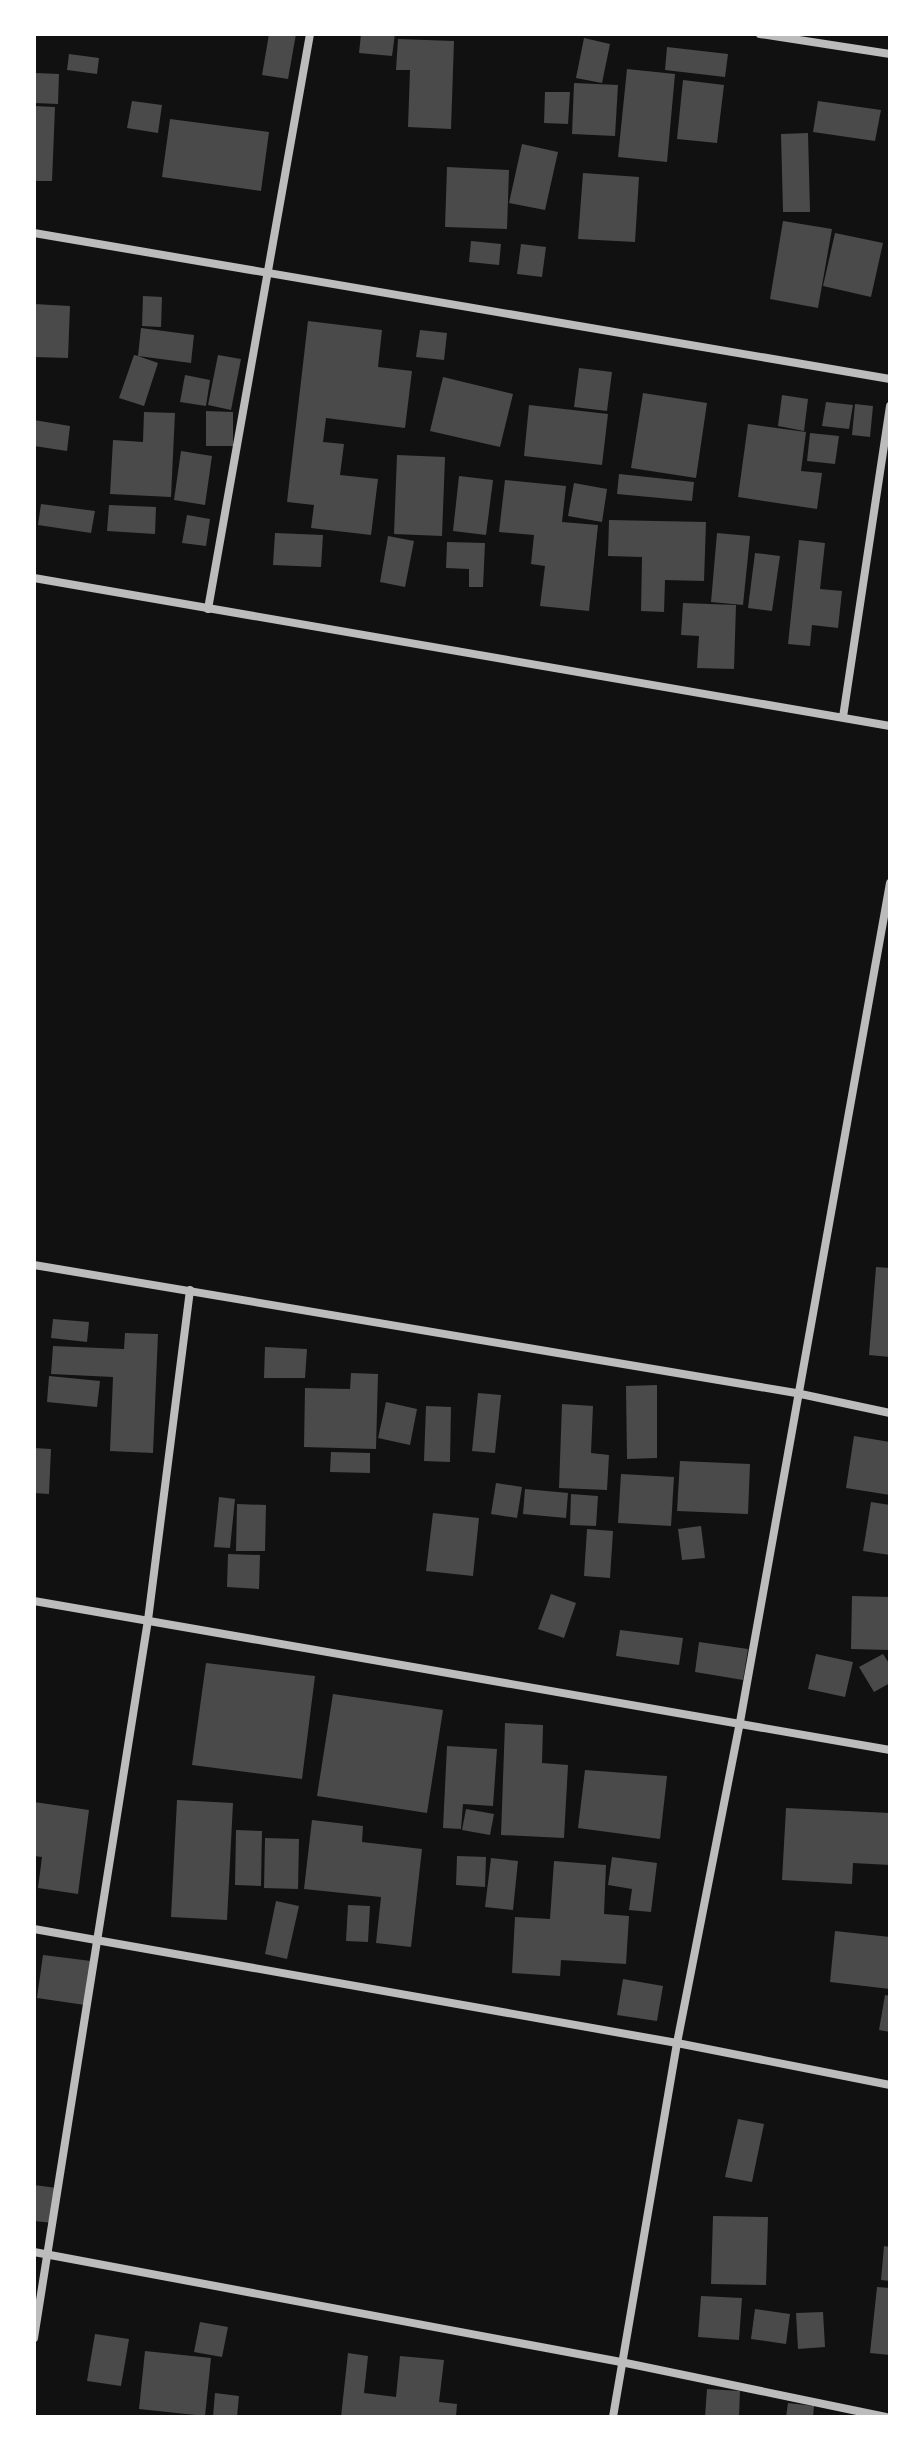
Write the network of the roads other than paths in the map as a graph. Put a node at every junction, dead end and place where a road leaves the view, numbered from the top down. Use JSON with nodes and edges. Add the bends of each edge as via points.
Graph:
{"nodes":[{"id":1,"x":310,"y":34,"type":"edge"},
{"id":2,"x":760,"y":34,"type":"edge"},
{"id":3,"x":890,"y":54,"type":"edge"},
{"id":4,"x":34,"y":233,"type":"edge"},
{"id":5,"x":266,"y":273,"type":"junction"},
{"id":6,"x":890,"y":379,"type":"edge"},
{"id":7,"x":890,"y":406,"type":"edge"},
{"id":8,"x":34,"y":578,"type":"edge"},
{"id":9,"x":208,"y":609,"type":"junction"},
{"id":10,"x":843,"y":717,"type":"junction"},
{"id":11,"x":890,"y":726,"type":"edge"},
{"id":12,"x":890,"y":883,"type":"edge"},
{"id":13,"x":34,"y":1265,"type":"edge"},
{"id":14,"x":190,"y":1290,"type":"junction"},
{"id":15,"x":796,"y":1393,"type":"junction"},
{"id":16,"x":890,"y":1413,"type":"edge"},
{"id":17,"x":34,"y":1601,"type":"edge"},
{"id":18,"x":148,"y":1620,"type":"junction"},
{"id":19,"x":740,"y":1722,"type":"junction"},
{"id":20,"x":890,"y":1750,"type":"edge"},
{"id":21,"x":34,"y":1929,"type":"edge"},
{"id":22,"x":99,"y":1940,"type":"junction"},
{"id":23,"x":677,"y":2043,"type":"junction"},
{"id":24,"x":890,"y":2085,"type":"edge"},
{"id":25,"x":34,"y":2252,"type":"edge"},
{"id":26,"x":48,"y":2255,"type":"junction"},
{"id":27,"x":34,"y":2338,"type":"edge"},
{"id":28,"x":621,"y":2362,"type":"junction"},
{"id":29,"x":613,"y":2417,"type":"edge"},
{"id":30,"x":886,"y":2417,"type":"edge"}],
"edges":[{"from":1,"to":5,"type":"street"},
{"from":2,"to":3,"type":"street"},
{"from":4,"to":5,"type":"street"},
{"from":5,"to":6,"type":"street"},
{"from":5,"to":9,"type":"street"},
{"from":7,"to":10,"type":"street"},
{"from":8,"to":9,"type":"street"},
{"from":9,"to":10,"type":"street"},
{"from":10,"to":11,"type":"street"},
{"from":12,"to":15,"type":"street"},
{"from":13,"to":14,"type":"street"},
{"from":14,"to":15,"type":"street"},
{"from":14,"to":18,"type":"street"},
{"from":15,"to":16,"type":"street"},
{"from":15,"to":19,"type":"street"},
{"from":17,"to":18,"type":"street"},
{"from":18,"to":19,"type":"street"},
{"from":18,"to":22,"type":"street"},
{"from":19,"to":20,"type":"street"},
{"from":19,"to":23,"type":"street"},
{"from":21,"to":22,"type":"street"},
{"from":22,"to":23,"type":"street"},
{"from":22,"to":26,"type":"street"},
{"from":23,"to":24,"type":"street"},
{"from":23,"to":28,"type":"street"},
{"from":25,"to":26,"type":"street"},
{"from":26,"to":27,"type":"street"},
{"from":26,"to":28,"type":"street"},
{"from":28,"to":29,"type":"street"},
{"from":28,"to":30,"type":"street"}]}
